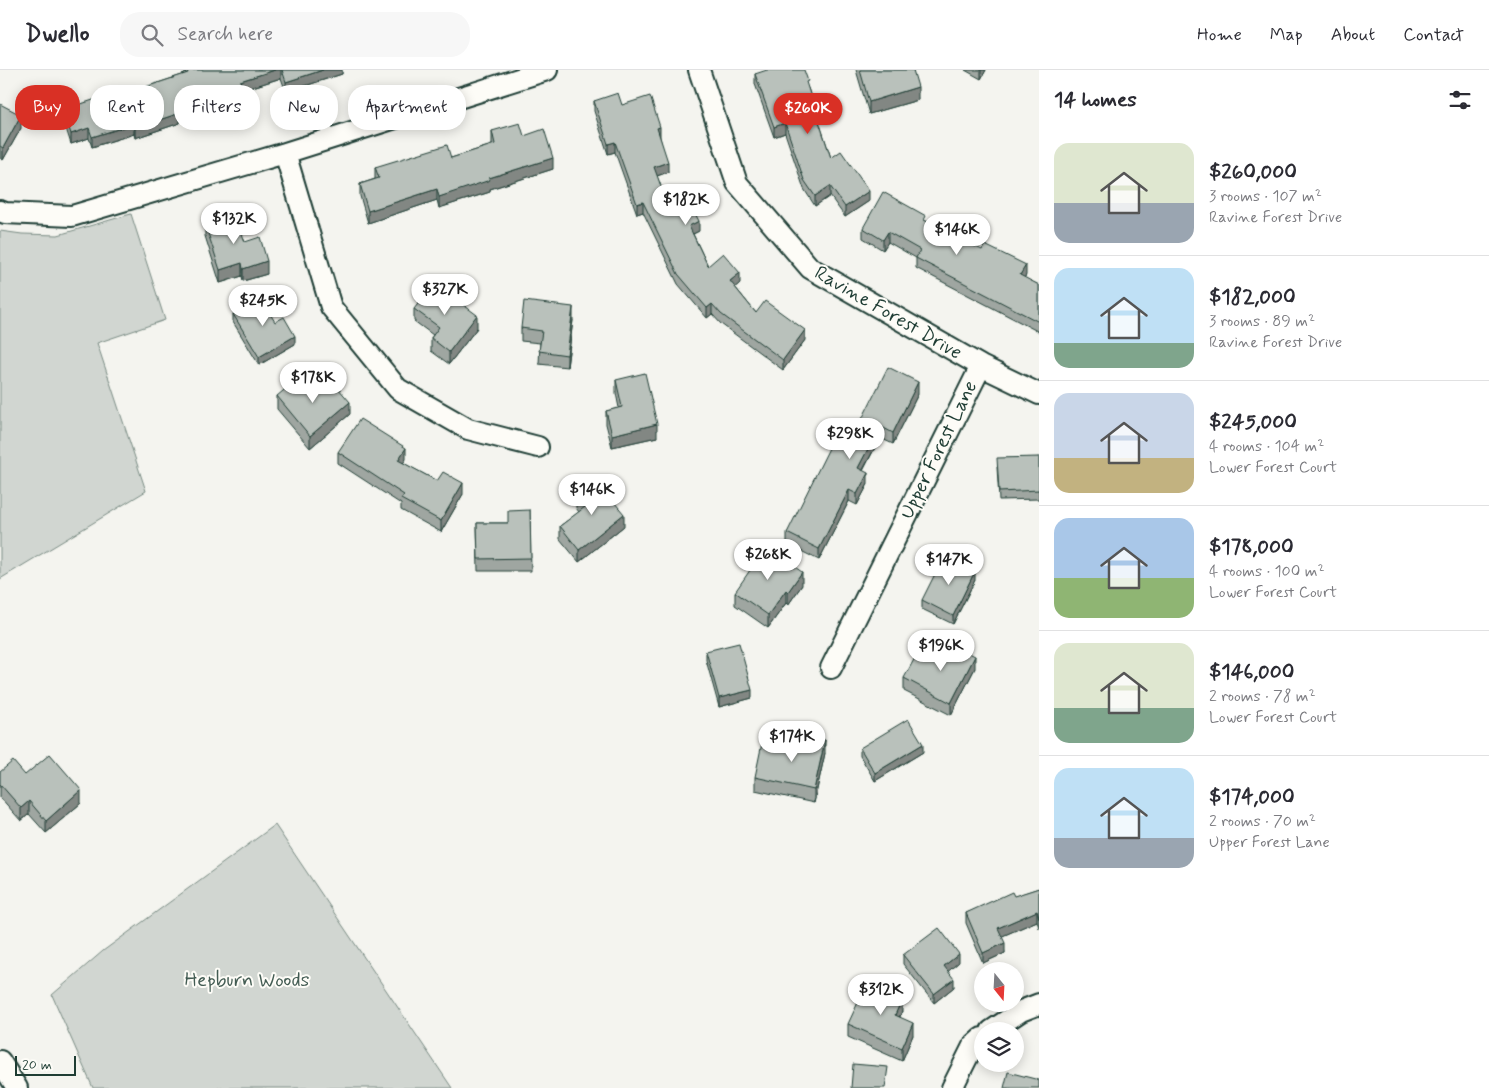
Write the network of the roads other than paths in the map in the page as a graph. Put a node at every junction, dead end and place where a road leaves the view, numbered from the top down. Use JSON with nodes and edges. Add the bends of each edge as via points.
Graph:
{"nodes":[{"id":1,"x":548,"y":70,"type":"edge"},
{"id":2,"x":699,"y":70,"type":"edge"},
{"id":3,"x":285,"y":153,"type":"junction"},
{"id":4,"x":0,"y":211,"type":"edge"},
{"id":5,"x":981,"y":366,"type":"junction"},
{"id":6,"x":1039,"y":394,"type":"edge"},
{"id":7,"x":538,"y":447,"type":"dead end"},
{"id":8,"x":831,"y":668,"type":"dead end"},
{"id":9,"x":1039,"y":1004,"type":"edge"},
{"id":10,"x":1004,"y":1022,"type":"edge"},
{"id":11,"x":974,"y":1045,"type":"edge"},
{"id":12,"x":0,"y":1061,"type":"edge"},
{"id":13,"x":17,"y":1088,"type":"edge"},
{"id":14,"x":952,"y":1088,"type":"edge"}],
"edges":[{"from":1,"to":3,"type":"street"},
{"from":2,"to":5,"type":"street","name":"Ravine Forest Drive","via":[[737,183],[810,268]]},
{"from":3,"to":4,"type":"street","via":[[72,216]]},
{"from":3,"to":7,"type":"street","via":[[331,307],[398,389],[468,429]]},
{"from":5,"to":6,"type":"street","name":"Ravine Forest Drive"},
{"from":5,"to":8,"type":"street","name":"Upper Forest Lane"},
{"from":9,"to":10,"type":"street"},
{"from":11,"to":14,"type":"street"},
{"from":12,"to":13,"type":"street"}]}
